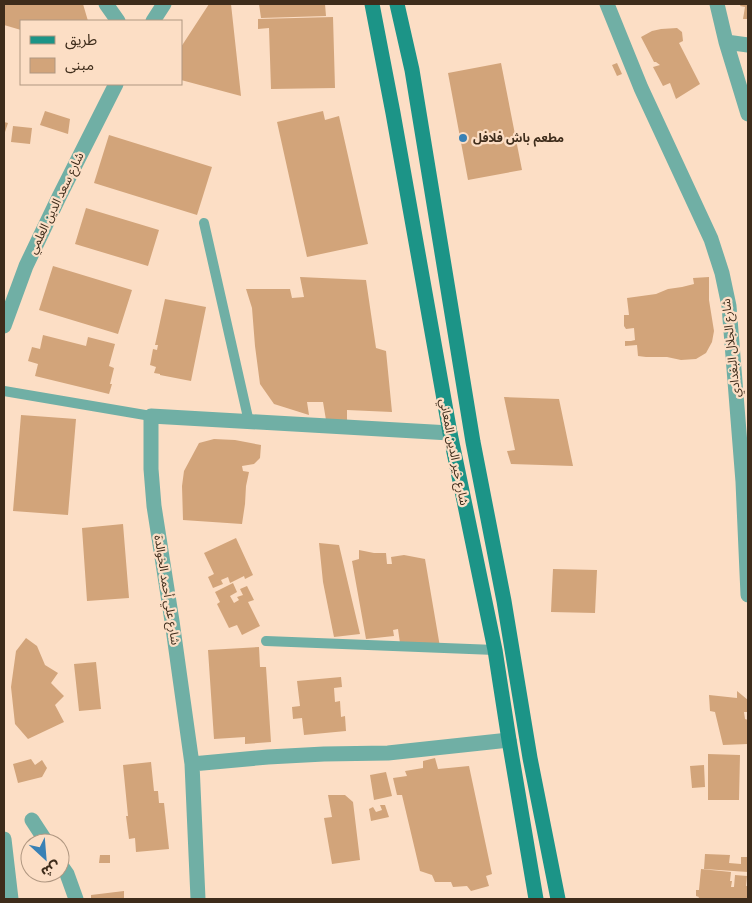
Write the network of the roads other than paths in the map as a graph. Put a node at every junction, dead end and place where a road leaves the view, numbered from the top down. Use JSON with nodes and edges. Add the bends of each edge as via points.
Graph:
{"nodes":[{"id":1,"x":106,"y":4,"type":"edge"},
{"id":2,"x":164,"y":4,"type":"edge"},
{"id":3,"x":372,"y":4,"type":"edge"},
{"id":4,"x":397,"y":4,"type":"edge"},
{"id":5,"x":607,"y":4,"type":"edge"},
{"id":6,"x":717,"y":4,"type":"edge"},
{"id":7,"x":117,"y":20,"type":"edge"},
{"id":8,"x":153,"y":20,"type":"edge"},
{"id":9,"x":726,"y":42,"type":"junction"},
{"id":10,"x":748,"y":46,"type":"edge"},
{"id":11,"x":116,"y":85,"type":"edge"},
{"id":12,"x":748,"y":114,"type":"edge"},
{"id":13,"x":204,"y":223,"type":"dead end"},
{"id":14,"x":4,"y":326,"type":"edge"},
{"id":15,"x":4,"y":391,"type":"edge"},
{"id":16,"x":151,"y":416,"type":"junction"},
{"id":17,"x":249,"y":422,"type":"junction"},
{"id":18,"x":450,"y":433,"type":"junction"},
{"id":19,"x":746,"y":482,"type":"edge"},
{"id":20,"x":748,"y":596,"type":"edge"},
{"id":21,"x":266,"y":641,"type":"dead end"},
{"id":22,"x":495,"y":650,"type":"junction"},
{"id":23,"x":509,"y":740,"type":"junction"},
{"id":24,"x":192,"y":764,"type":"junction"},
{"id":25,"x":32,"y":820,"type":"dead end"},
{"id":26,"x":40,"y":833,"type":"edge"},
{"id":27,"x":4,"y":839,"type":"edge"},
{"id":28,"x":70,"y":882,"type":"edge"},
{"id":29,"x":12,"y":899,"type":"edge"},
{"id":30,"x":76,"y":899,"type":"edge"},
{"id":31,"x":198,"y":899,"type":"edge"},
{"id":32,"x":536,"y":899,"type":"edge"},
{"id":33,"x":558,"y":899,"type":"edge"}],
"edges":[{"from":1,"to":7,"type":"street"},
{"from":2,"to":8,"type":"street"},
{"from":3,"to":18,"type":"street","name":"شارع خير الدين المعاني"},
{"from":4,"to":33,"type":"street","name":"شارع خير الدين المعاني","via":[[412,70],[473,442]]},
{"from":5,"to":19,"type":"street","name":"شارع الجلال البغدادي","via":[[641,88],[711,239],[722,273]]},
{"from":6,"to":9,"type":"street"},
{"from":9,"to":10,"type":"street"},
{"from":9,"to":12,"type":"street"},
{"from":11,"to":14,"type":"street","name":"شارع سعد الدين العلمي","via":[[26,266]]},
{"from":13,"to":17,"type":"lane"},
{"from":15,"to":16,"type":"lane"},
{"from":16,"to":17,"type":"street"},
{"from":16,"to":24,"type":"street","name":"شارع علي أحمد الخوالدة","via":[[154,506]]},
{"from":17,"to":18,"type":"street"},
{"from":18,"to":22,"type":"street","name":"شارع خير الدين المعاني"},
{"from":19,"to":20,"type":"street","name":"شارع الجلال البغدادي"},
{"from":21,"to":22,"type":"lane"},
{"from":22,"to":23,"type":"street","name":"شارع خير الدين المعاني"},
{"from":23,"to":24,"type":"street","via":[[388,753],[277,756]]},
{"from":23,"to":32,"type":"street","name":"شارع خير الدين المعاني"},
{"from":24,"to":31,"type":"street","name":"شارع علي أحمد الخوالدة"},
{"from":25,"to":26,"type":"street"},
{"from":27,"to":29,"type":"street"},
{"from":28,"to":30,"type":"street"}]}
